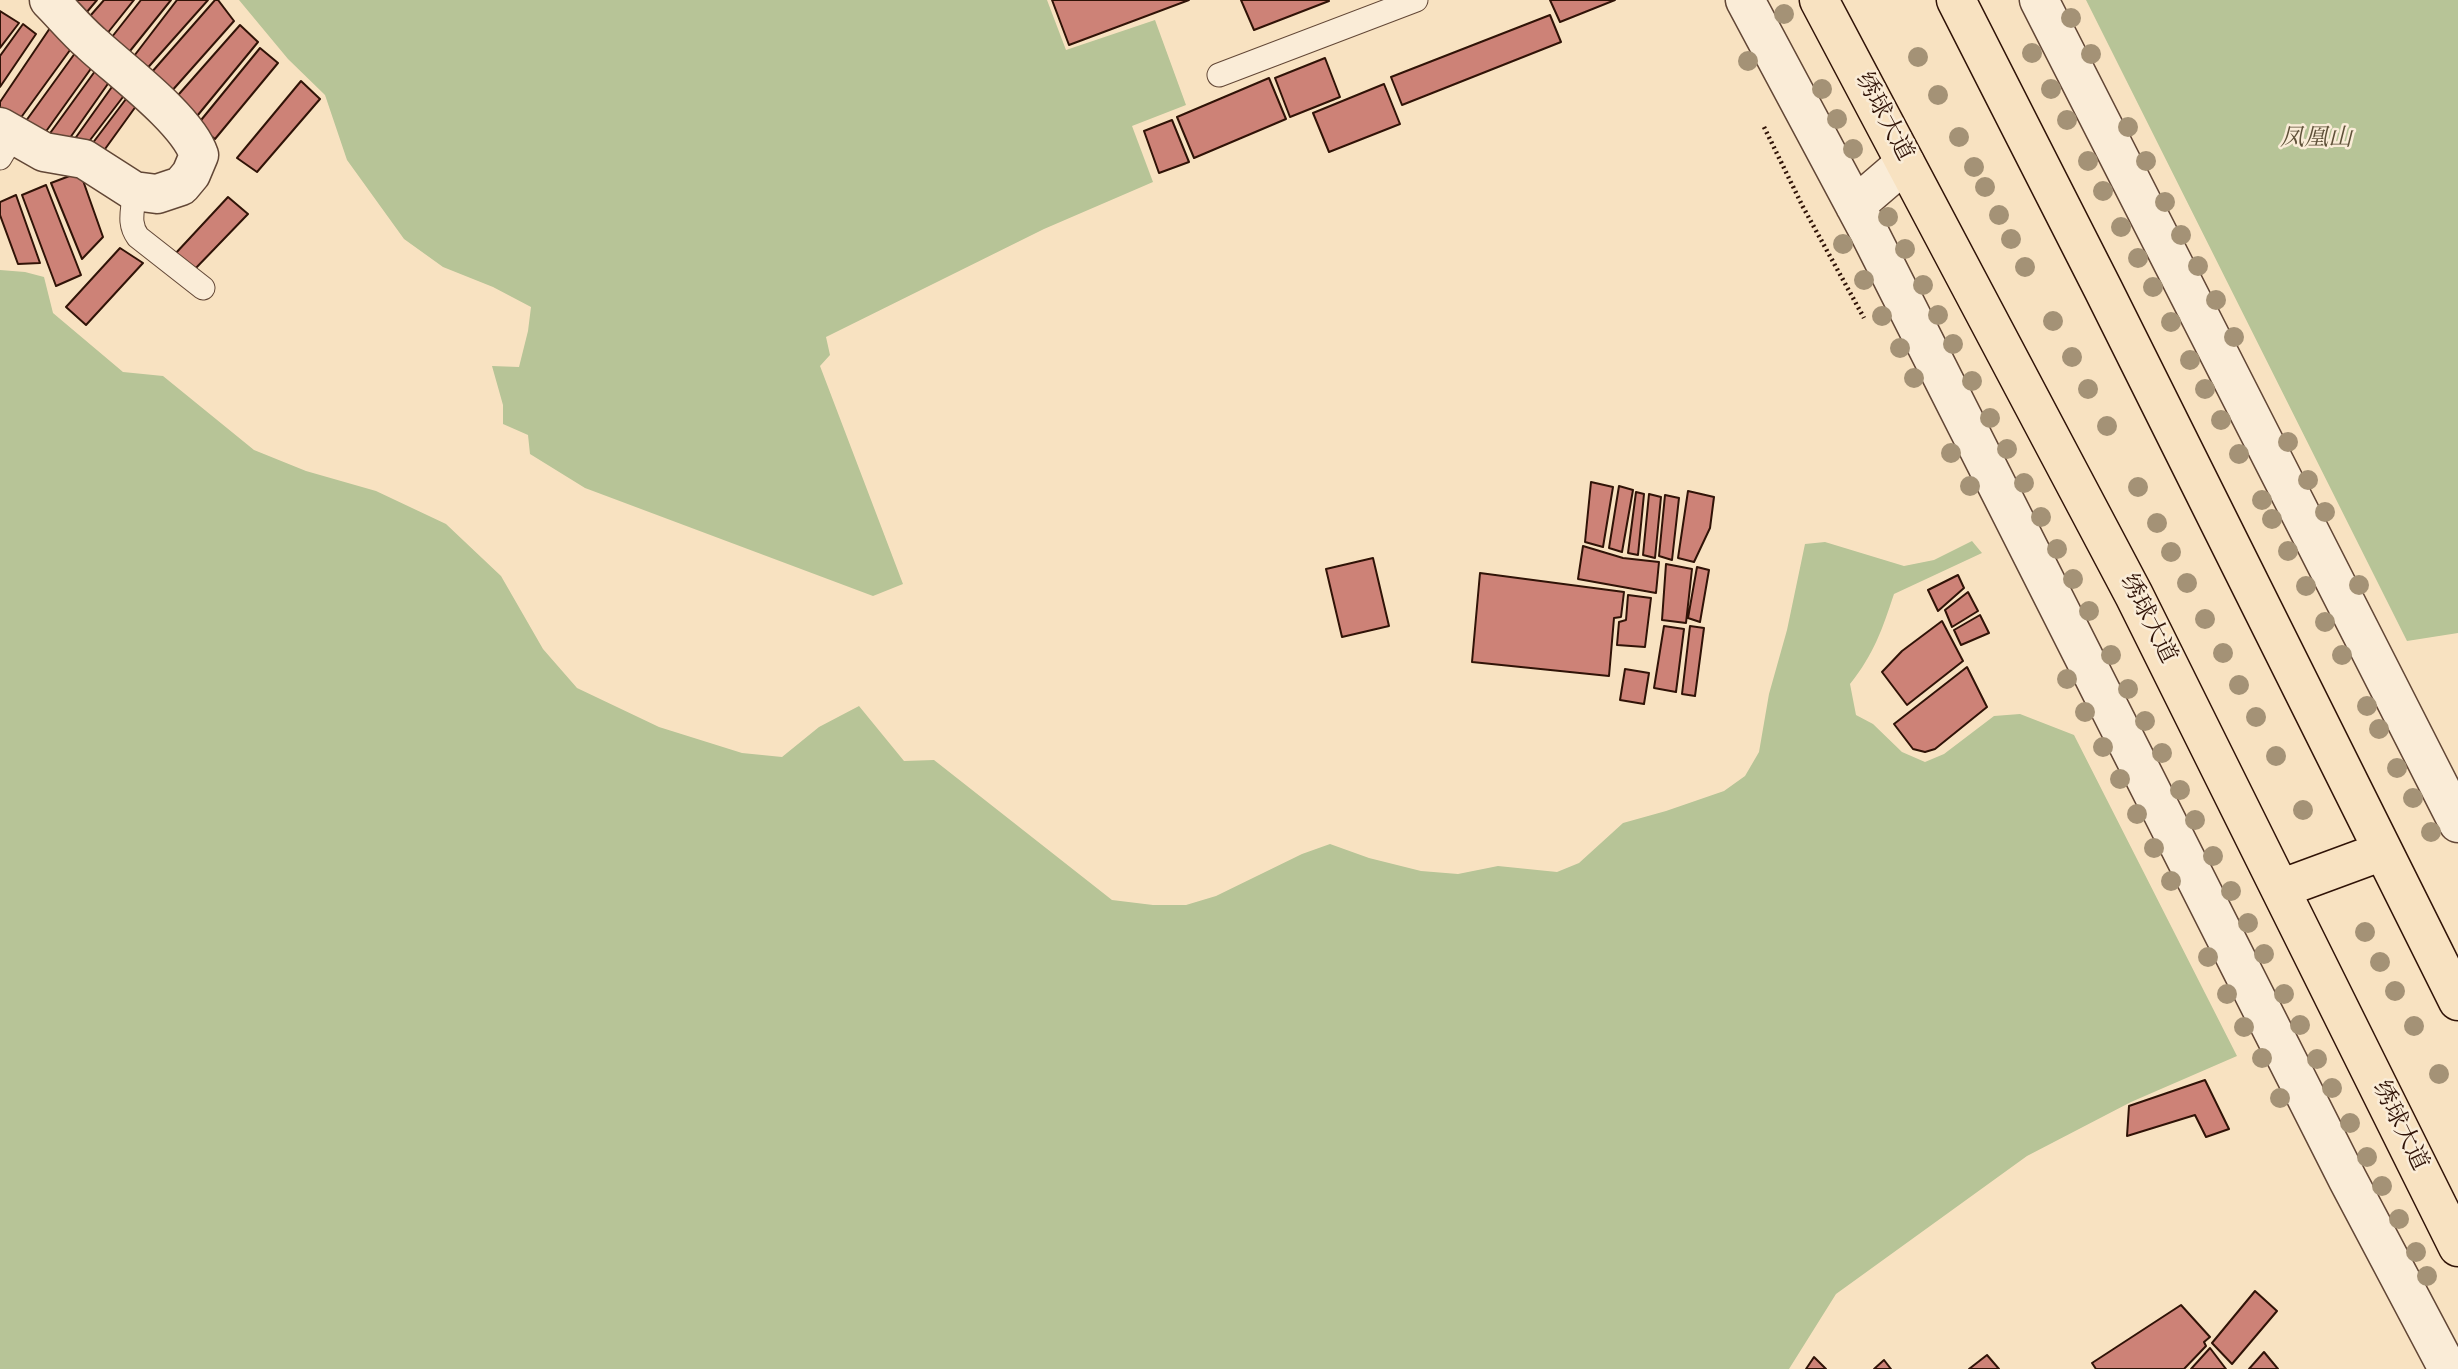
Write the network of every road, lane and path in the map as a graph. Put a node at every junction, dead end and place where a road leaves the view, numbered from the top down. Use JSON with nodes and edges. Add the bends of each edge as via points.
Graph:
{"nodes":[{"id":1,"x":50,"y":0,"type":"edge"},
{"id":2,"x":1416,"y":0,"type":"edge"},
{"id":3,"x":1745,"y":0,"type":"edge"},
{"id":4,"x":1819,"y":0,"type":"edge"},
{"id":5,"x":1956,"y":0,"type":"edge"},
{"id":6,"x":2039,"y":0,"type":"edge"},
{"id":7,"x":1219,"y":75,"type":"dead end"},
{"id":8,"x":4,"y":140,"type":"edge"},
{"id":9,"x":1905,"y":163,"type":"junction"},
{"id":10,"x":134,"y":191,"type":"junction"},
{"id":11,"x":1856,"y":206,"type":"junction"},
{"id":12,"x":203,"y":288,"type":"dead end"},
{"id":13,"x":2458,"y":823,"type":"edge"},
{"id":14,"x":2382,"y":850,"type":"junction"},
{"id":15,"x":2280,"y":889,"type":"junction"},
{"id":16,"x":2458,"y":1001,"type":"edge"},
{"id":17,"x":2458,"y":1247,"type":"edge"},
{"id":18,"x":2448,"y":1347,"type":"edge"}],
"edges":[{"from":1,"to":10,"type":"street","via":[[194,141],[199,155],[181,186],[157,194]]},
{"from":2,"to":7,"type":"lane"},
{"from":3,"to":11,"type":"street"},
{"from":4,"to":9,"type":"main road","name":"绣球大道"},
{"from":5,"to":14,"type":"main road"},
{"from":6,"to":13,"type":"street"},
{"from":8,"to":10,"type":"street","via":[[84,159]]},
{"from":9,"to":11,"type":"street"},
{"from":9,"to":15,"type":"main road","name":"绣球大道","via":[[2134,594]]},
{"from":10,"to":12,"type":"lane","via":[[132,229]]},
{"from":11,"to":18,"type":"street","via":[[2342,1167]]},
{"from":14,"to":15,"type":"main road"},
{"from":14,"to":16,"type":"main road"},
{"from":15,"to":17,"type":"main road","name":"绣球大道"}]}
